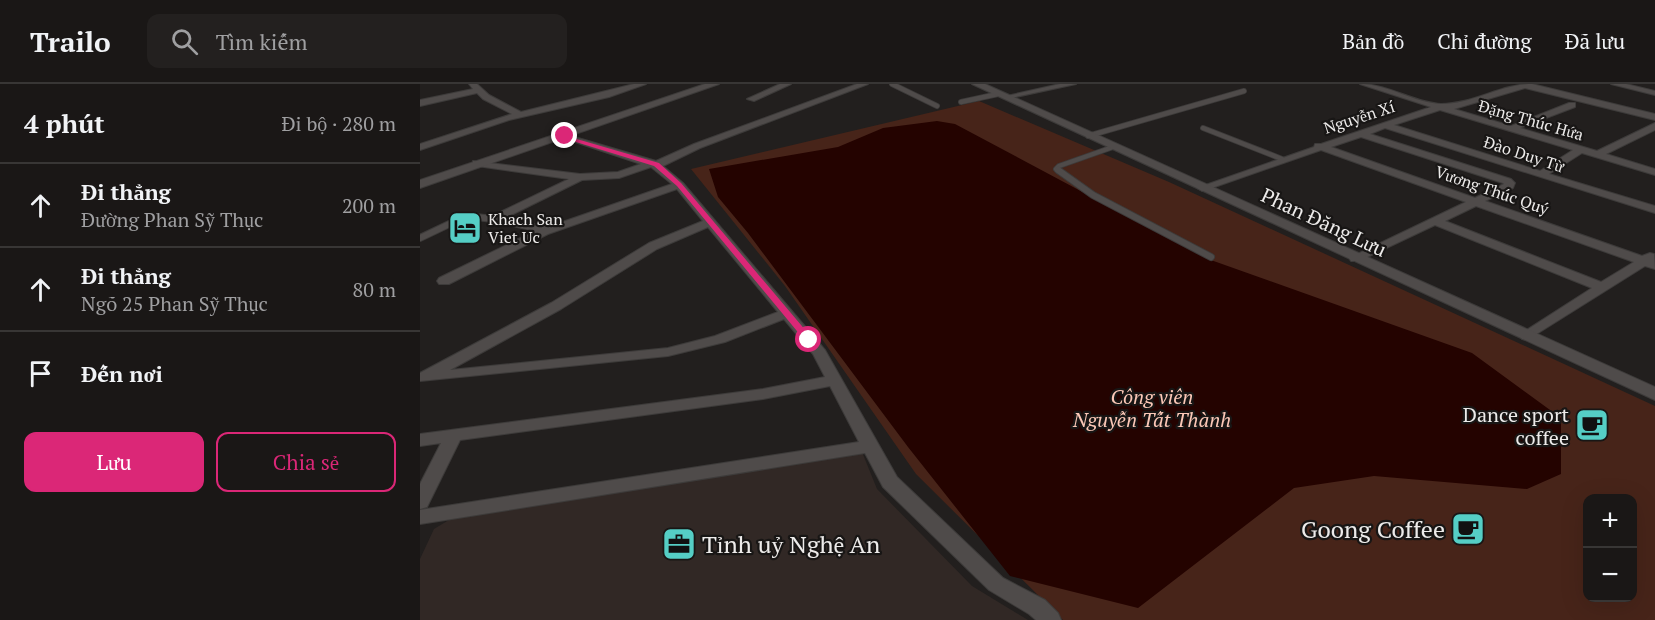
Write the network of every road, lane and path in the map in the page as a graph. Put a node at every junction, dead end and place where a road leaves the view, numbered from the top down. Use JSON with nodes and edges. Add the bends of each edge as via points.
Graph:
{"nodes":[{"id":1,"x":641,"y":84,"type":"edge"},
{"id":2,"x":714,"y":84,"type":"edge"},
{"id":3,"x":787,"y":84,"type":"edge"},
{"id":4,"x":862,"y":84,"type":"edge"},
{"id":5,"x":892,"y":84,"type":"edge"},
{"id":6,"x":977,"y":84,"type":"edge"},
{"id":7,"x":1072,"y":84,"type":"edge"},
{"id":8,"x":1383,"y":84,"type":"edge"},
{"id":9,"x":1615,"y":84,"type":"edge"},
{"id":10,"x":1368,"y":85,"type":"edge"},
{"id":11,"x":1526,"y":85,"type":"edge"},
{"id":12,"x":475,"y":87,"type":"edge"},
{"id":13,"x":1245,"y":91,"type":"dead end"},
{"id":14,"x":1655,"y":93,"type":"edge"},
{"id":15,"x":1462,"y":94,"type":"dead end"},
{"id":16,"x":1002,"y":95,"type":"junction"},
{"id":17,"x":751,"y":99,"type":"dead end"},
{"id":18,"x":961,"y":102,"type":"dead end"},
{"id":19,"x":420,"y":103,"type":"edge"},
{"id":20,"x":1572,"y":105,"type":"dead end"},
{"id":21,"x":937,"y":106,"type":"dead end"},
{"id":22,"x":1439,"y":107,"type":"junction"},
{"id":23,"x":519,"y":114,"type":"junction"},
{"id":24,"x":1655,"y":117,"type":"edge"},
{"id":25,"x":1384,"y":125,"type":"junction"},
{"id":26,"x":1655,"y":126,"type":"edge"},
{"id":27,"x":1203,"y":128,"type":"dead end"},
{"id":28,"x":1510,"y":129,"type":"junction"},
{"id":29,"x":1359,"y":133,"type":"junction"},
{"id":30,"x":565,"y":136,"type":"junction"},
{"id":31,"x":1088,"y":136,"type":"junction"},
{"id":32,"x":420,"y":147,"type":"edge"},
{"id":33,"x":1113,"y":147,"type":"junction"},
{"id":34,"x":1318,"y":147,"type":"junction"},
{"id":35,"x":1580,"y":150,"type":"junction"},
{"id":36,"x":1597,"y":155,"type":"junction"},
{"id":37,"x":1282,"y":159,"type":"junction"},
{"id":38,"x":477,"y":163,"type":"junction"},
{"id":39,"x":654,"y":164,"type":"junction"},
{"id":40,"x":1655,"y":172,"type":"edge"},
{"id":41,"x":1540,"y":175,"type":"junction"},
{"id":42,"x":580,"y":177,"type":"junction"},
{"id":43,"x":420,"y":184,"type":"edge"},
{"id":44,"x":679,"y":185,"type":"junction"},
{"id":45,"x":1202,"y":188,"type":"junction"},
{"id":46,"x":1475,"y":201,"type":"junction"},
{"id":47,"x":1655,"y":210,"type":"edge"},
{"id":48,"x":494,"y":219,"type":"junction"},
{"id":49,"x":1435,"y":221,"type":"junction"},
{"id":50,"x":711,"y":222,"type":"junction"},
{"id":51,"x":545,"y":231,"type":"junction"},
{"id":52,"x":420,"y":238,"type":"edge"},
{"id":53,"x":1211,"y":257,"type":"dead end"},
{"id":54,"x":1355,"y":258,"type":"junction"},
{"id":55,"x":1652,"y":260,"type":"edge"},
{"id":56,"x":444,"y":281,"type":"dead end"},
{"id":57,"x":1601,"y":287,"type":"junction"},
{"id":58,"x":786,"y":313,"type":"junction"},
{"id":59,"x":1527,"y":336,"type":"junction"},
{"id":60,"x":422,"y":379,"type":"edge"},
{"id":61,"x":835,"y":380,"type":"junction"},
{"id":62,"x":1655,"y":394,"type":"edge"},
{"id":63,"x":454,"y":435,"type":"junction"},
{"id":64,"x":420,"y":440,"type":"edge"},
{"id":65,"x":871,"y":446,"type":"junction"},
{"id":66,"x":420,"y":502,"type":"edge"},
{"id":67,"x":420,"y":517,"type":"edge"},
{"id":68,"x":1050,"y":620,"type":"edge"}],
"edges":[{"from":1,"to":23,"type":"street"},
{"from":2,"to":30,"type":"street"},
{"from":3,"to":17,"type":"street"},
{"from":4,"to":39,"type":"street"},
{"from":5,"to":21,"type":"lane"},
{"from":6,"to":16,"type":"street","name":"Phan Đăng Lưu"},
{"from":7,"to":16,"type":"street"},
{"from":8,"to":10,"type":"street"},
{"from":9,"to":14,"type":"street"},
{"from":10,"to":22,"type":"street","name":"Đặng Thúc Hứa"},
{"from":11,"to":22,"type":"street","name":"Nguyễn Xí","via":[[1457,106]]},
{"from":11,"to":24,"type":"street"},
{"from":12,"to":19,"type":"street"},
{"from":12,"to":23,"type":"street"},
{"from":13,"to":31,"type":"lane"},
{"from":15,"to":22,"type":"street","via":[[1442,101]]},
{"from":16,"to":18,"type":"lane"},
{"from":16,"to":31,"type":"street","name":"Phan Đăng Lưu"},
{"from":20,"to":28,"type":"street"},
{"from":22,"to":25,"type":"street","name":"Nguyễn Xí"},
{"from":22,"to":28,"type":"street","name":"Đặng Thúc Hứa"},
{"from":23,"to":32,"type":"street"},
{"from":25,"to":29,"type":"street","name":"Nguyễn Xí"},
{"from":25,"to":41,"type":"street","name":"Đào Duy Từ"},
{"from":26,"to":36,"type":"street"},
{"from":27,"to":37,"type":"lane"},
{"from":28,"to":35,"type":"street","name":"Đặng Thúc Hứa"},
{"from":29,"to":34,"type":"street","name":"Nguyễn Xí"},
{"from":29,"to":46,"type":"street","via":[[1510,183]]},
{"from":30,"to":38,"type":"street"},
{"from":30,"to":39,"type":"street"},
{"from":31,"to":33,"type":"street","name":"Phan Đăng Lưu"},
{"from":33,"to":45,"type":"street","name":"Phan Đăng Lưu"},
{"from":33,"to":53,"type":"lane","via":[[1056,169],[1093,195]]},
{"from":34,"to":37,"type":"street","name":"Nguyễn Xí"},
{"from":34,"to":46,"type":"street","name":"Vương Thúc Quý"},
{"from":35,"to":36,"type":"street","name":"Đặng Thúc Hứa"},
{"from":35,"to":41,"type":"street"},
{"from":36,"to":40,"type":"street","name":"Đặng Thúc Hứa"},
{"from":37,"to":45,"type":"street","name":"Nguyễn Xí"},
{"from":38,"to":42,"type":"street"},
{"from":38,"to":43,"type":"street"},
{"from":39,"to":42,"type":"street","via":[[619,175]]},
{"from":39,"to":44,"type":"street"},
{"from":41,"to":47,"type":"street","name":"Đào Duy Từ"},
{"from":42,"to":48,"type":"street"},
{"from":44,"to":50,"type":"street"},
{"from":44,"to":51,"type":"street"},
{"from":45,"to":54,"type":"street","name":"Phan Đăng Lưu"},
{"from":46,"to":49,"type":"street"},
{"from":46,"to":55,"type":"street","name":"Vương Thúc Quý"},
{"from":48,"to":51,"type":"street"},
{"from":48,"to":52,"type":"lane","via":[[466,216]]},
{"from":49,"to":54,"type":"street"},
{"from":49,"to":57,"type":"street"},
{"from":50,"to":58,"type":"street"},
{"from":50,"to":60,"type":"street","via":[[653,246],[556,306]]},
{"from":51,"to":56,"type":"street"},
{"from":54,"to":59,"type":"street","name":"Phan Đăng Lưu"},
{"from":55,"to":57,"type":"street"},
{"from":57,"to":59,"type":"street"},
{"from":58,"to":60,"type":"street","via":[[677,351]]},
{"from":58,"to":61,"type":"street","via":[[820,353]]},
{"from":59,"to":62,"type":"street","name":"Phan Đăng Lưu"},
{"from":61,"to":63,"type":"street","via":[[763,394]]},
{"from":61,"to":65,"type":"street"},
{"from":63,"to":64,"type":"street"},
{"from":63,"to":66,"type":"street"},
{"from":65,"to":67,"type":"street"},
{"from":65,"to":68,"type":"street","via":[[890,482],[996,584],[1036,607]]}]}
